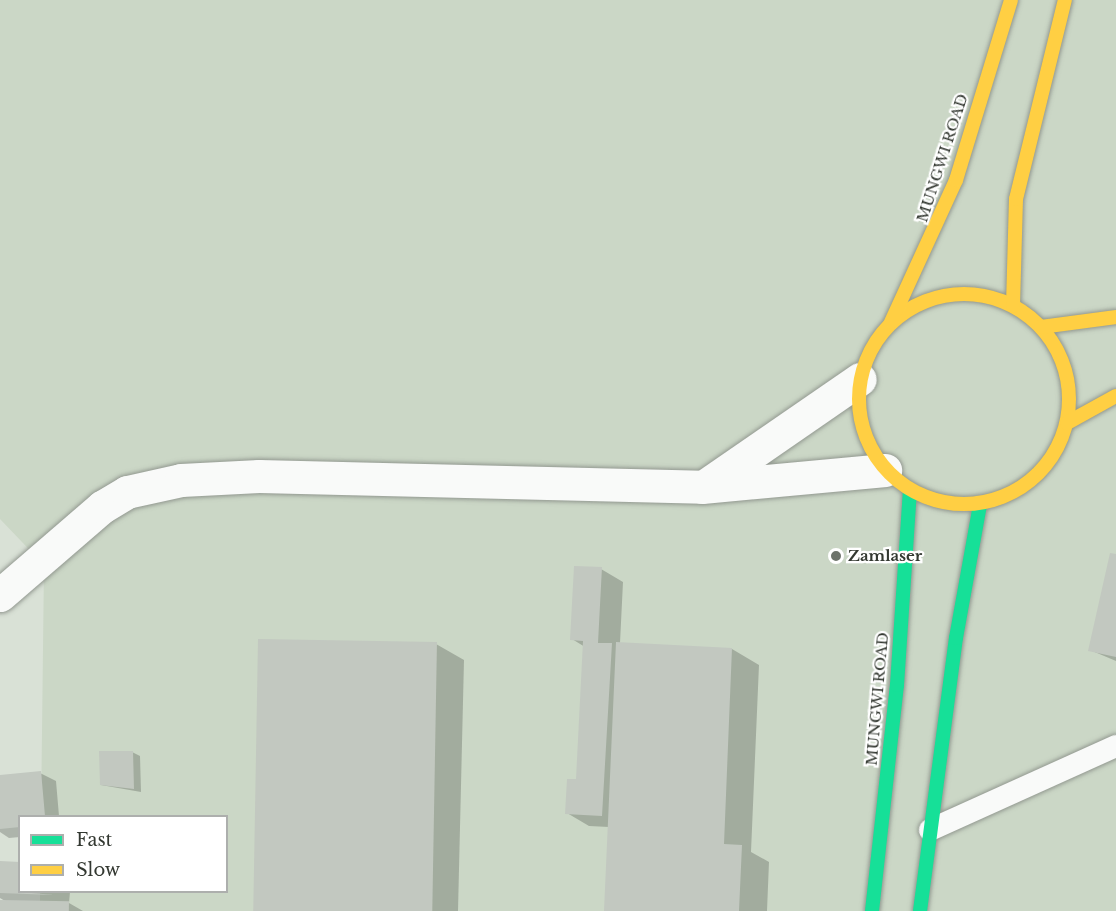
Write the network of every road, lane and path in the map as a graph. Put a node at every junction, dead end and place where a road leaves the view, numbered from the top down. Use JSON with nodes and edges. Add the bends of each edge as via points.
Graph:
{"nodes":[{"id":1,"x":1011,"y":0,"type":"edge"},
{"id":2,"x":1065,"y":0,"type":"edge"},
{"id":3,"x":1013,"y":306,"type":"junction"},
{"id":4,"x":1116,"y":317,"type":"edge"},
{"id":5,"x":891,"y":322,"type":"junction"},
{"id":6,"x":1041,"y":327,"type":"junction"},
{"id":7,"x":860,"y":380,"type":"junction"},
{"id":8,"x":1116,"y":396,"type":"edge"},
{"id":9,"x":1066,"y":423,"type":"junction"},
{"id":10,"x":897,"y":480,"type":"junction"},
{"id":11,"x":702,"y":487,"type":"junction"},
{"id":12,"x":980,"y":504,"type":"junction"},
{"id":13,"x":0,"y":595,"type":"edge"},
{"id":14,"x":1116,"y":746,"type":"edge"},
{"id":15,"x":930,"y":830,"type":"junction"},
{"id":16,"x":872,"y":911,"type":"edge"},
{"id":17,"x":921,"y":911,"type":"edge"}],
"edges":[{"from":1,"to":5,"type":"main road","name":"MUNGWI ROAD","via":[[956,180]]},
{"from":2,"to":3,"type":"main road","via":[[1016,199]]},
{"from":3,"to":5,"type":"main road","via":[[989,296],[937,297]]},
{"from":3,"to":6,"type":"main road"},
{"from":4,"to":6,"type":"main road"},
{"from":5,"to":7,"type":"main road","via":[[866,358]]},
{"from":6,"to":9,"type":"main road","via":[[1065,372]]},
{"from":7,"to":10,"type":"main road","via":[[859,412],[868,443]]},
{"from":7,"to":11,"type":"street"},
{"from":8,"to":9,"type":"main road"},
{"from":9,"to":12,"type":"main road","via":[[1055,452],[1036,477],[1010,495]]},
{"from":10,"to":11,"type":"street"},
{"from":10,"to":12,"type":"main road","via":[[932,501]]},
{"from":10,"to":16,"type":"main road","name":"MUNGWI ROAD","via":[[897,686]]},
{"from":11,"to":13,"type":"street","via":[[259,476],[182,480],[127,492],[102,507]]},
{"from":12,"to":15,"type":"main road"},
{"from":14,"to":15,"type":"lane"},
{"from":15,"to":17,"type":"main road"}]}
